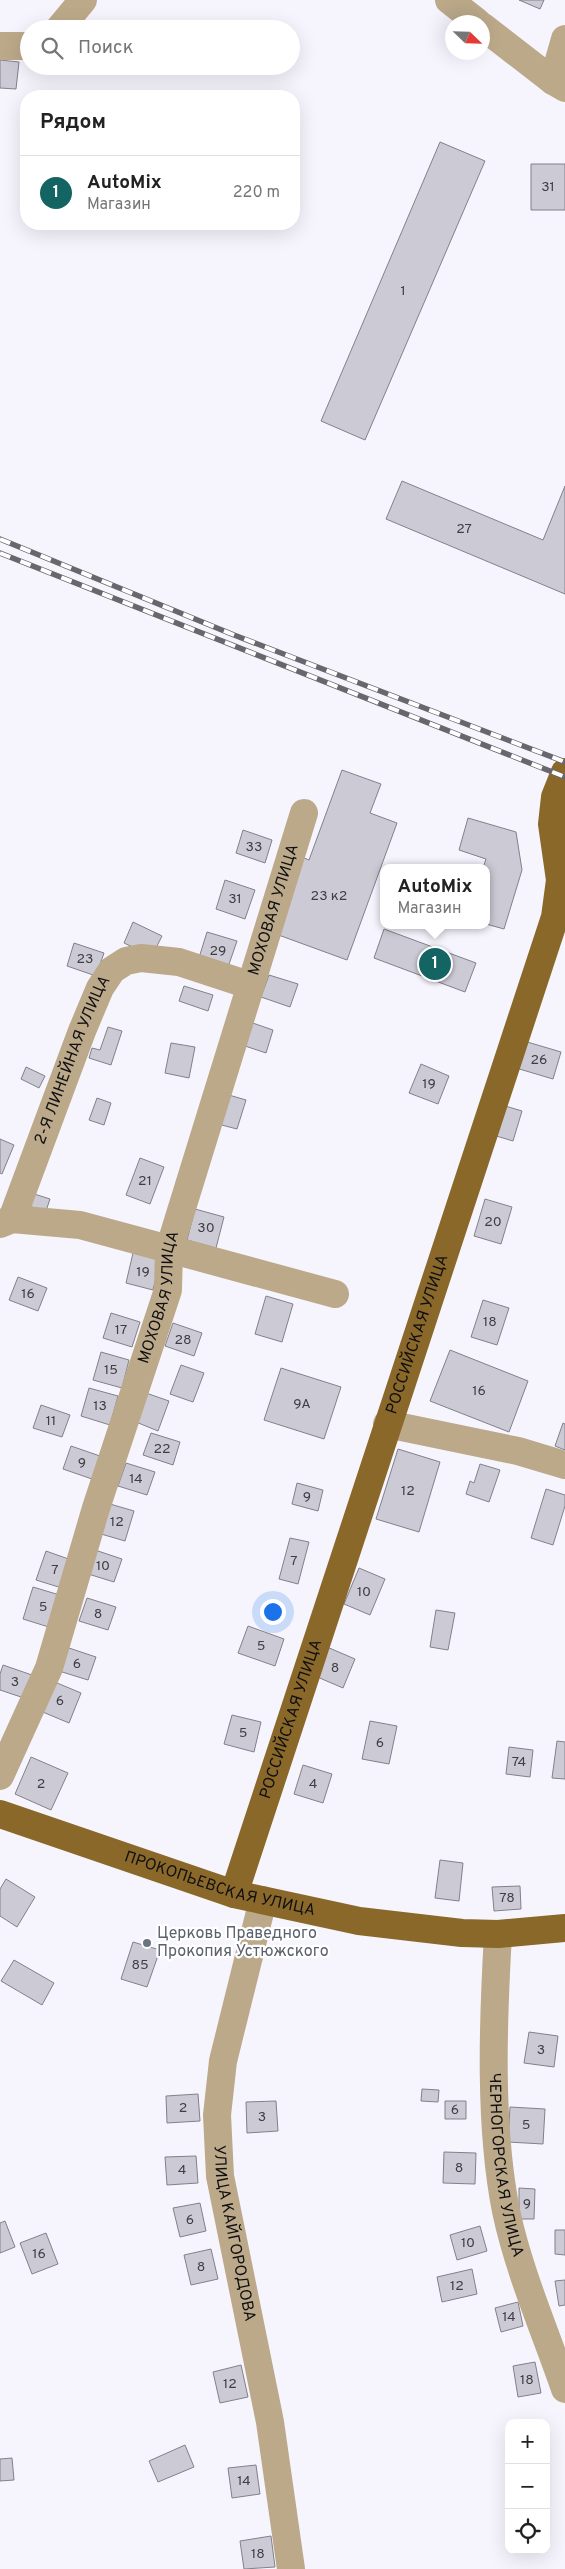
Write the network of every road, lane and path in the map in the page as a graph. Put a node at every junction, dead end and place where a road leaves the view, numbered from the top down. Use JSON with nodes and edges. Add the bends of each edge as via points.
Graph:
{"nodes":[{"id":1,"x":82,"y":0,"type":"edge"},
{"id":2,"x":449,"y":0,"type":"edge"},
{"id":3,"x":469,"y":15,"type":"edge"},
{"id":4,"x":66,"y":20,"type":"edge"},
{"id":5,"x":490,"y":32,"type":"edge"},
{"id":6,"x":565,"y":39,"type":"edge"},
{"id":7,"x":0,"y":46,"type":"edge"},
{"id":8,"x":20,"y":46,"type":"edge"},
{"id":9,"x":559,"y":84,"type":"edge"},
{"id":10,"x":565,"y":772,"type":"edge"},
{"id":11,"x":304,"y":813,"type":"dead end"},
{"id":12,"x":249,"y":985,"type":"junction"},
{"id":13,"x":6,"y":1222,"type":"edge"},
{"id":14,"x":169,"y":1250,"type":"junction"},
{"id":15,"x":335,"y":1294,"type":"dead end"},
{"id":16,"x":387,"y":1424,"type":"junction"},
{"id":17,"x":565,"y":1465,"type":"edge"},
{"id":18,"x":0,"y":1776,"type":"edge"},
{"id":19,"x":0,"y":1814,"type":"edge"},
{"id":20,"x":234,"y":1894,"type":"junction"},
{"id":21,"x":263,"y":1900,"type":"junction"},
{"id":22,"x":565,"y":1928,"type":"edge"},
{"id":23,"x":498,"y":1934,"type":"junction"},
{"id":24,"x":565,"y":2389,"type":"edge"},
{"id":25,"x":291,"y":2569,"type":"edge"}],
"edges":[{"from":1,"to":4,"type":"street"},
{"from":2,"to":3,"type":"street"},
{"from":5,"to":9,"type":"street"},
{"from":6,"to":9,"type":"street"},
{"from":7,"to":8,"type":"street"},
{"from":10,"to":16,"type":"main road","name":"РОССИЙСКАЯ УЛИЦА","via":[[555,797],[552,824],[560,880],[555,916]]},
{"from":11,"to":12,"type":"street","name":"МОХОВАЯ УЛИЦА"},
{"from":12,"to":13,"type":"street","name":"2-Я ЛИНЕЙНАЯ УЛИЦА","via":[[179,962],[141,958],[126,961],[112,970],[100,988],[82,1030]]},
{"from":12,"to":14,"type":"street","name":"МОХОВАЯ УЛИЦА"},
{"from":13,"to":14,"type":"street","via":[[80,1224]]},
{"from":14,"to":15,"type":"street"},
{"from":14,"to":18,"type":"street","name":"МОХОВАЯ УЛИЦА","via":[[168,1290],[96,1508],[49,1668]]},
{"from":16,"to":17,"type":"street","via":[[518,1451]]},
{"from":16,"to":20,"type":"main road","name":"РОССИЙСКАЯ УЛИЦА"},
{"from":19,"to":20,"type":"main road","name":"ПРОКОПЬЕВСКАЯ УЛИЦА"},
{"from":20,"to":21,"type":"main road","name":"ПРОКОПЬЕВСКАЯ УЛИЦА"},
{"from":21,"to":23,"type":"main road","name":"ПРОКОПЬЕВСКАЯ УЛИЦА","via":[[359,1921]]},
{"from":21,"to":25,"type":"street","name":"УЛИЦА КАЙГОРОДОВА","via":[[223,2061],[217,2115],[220,2176],[270,2422]]},
{"from":22,"to":23,"type":"main road","name":"ПРОКОПЬЕВСКАЯ УЛИЦА"},
{"from":23,"to":24,"type":"street","name":"ЧЕРНОГОРСКАЯ УЛИЦА","via":[[493,2030],[498,2150],[506,2212]]}]}
